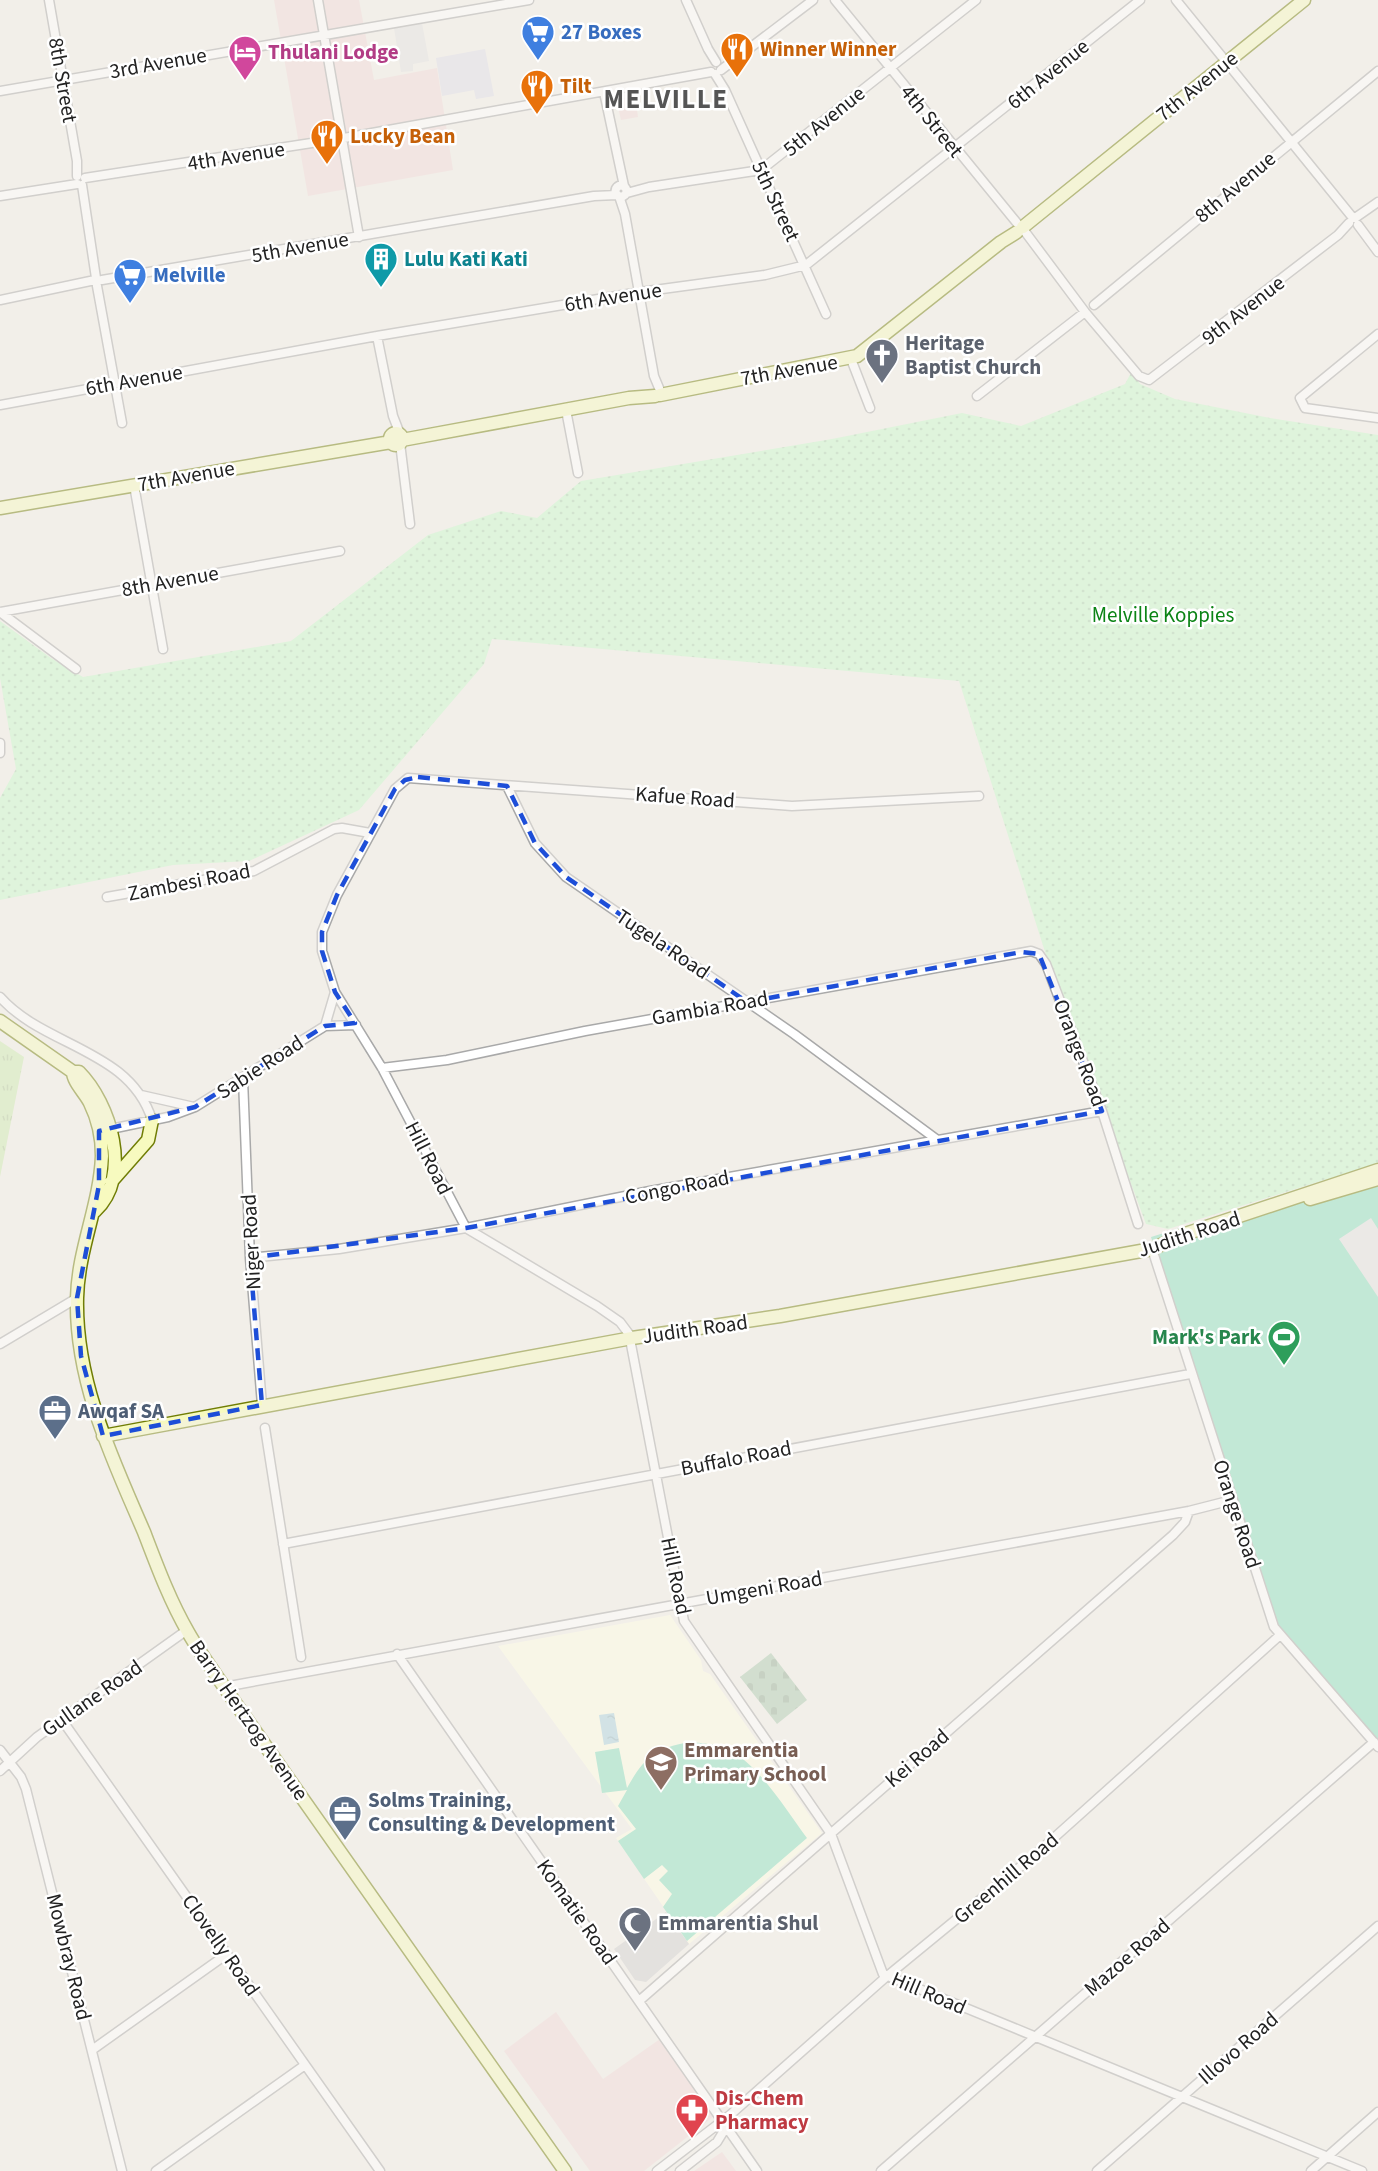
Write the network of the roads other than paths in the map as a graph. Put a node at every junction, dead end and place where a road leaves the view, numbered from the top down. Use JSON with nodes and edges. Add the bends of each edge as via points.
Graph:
{"nodes":[{"id":1,"x":49,"y":0,"type":"edge"},
{"id":2,"x":318,"y":0,"type":"edge"},
{"id":3,"x":529,"y":0,"type":"edge"},
{"id":4,"x":686,"y":0,"type":"edge"},
{"id":5,"x":813,"y":0,"type":"edge"},
{"id":6,"x":835,"y":0,"type":"edge"},
{"id":7,"x":976,"y":0,"type":"edge"},
{"id":8,"x":1140,"y":0,"type":"edge"},
{"id":9,"x":1176,"y":0,"type":"edge"},
{"id":10,"x":1304,"y":0,"type":"edge"},
{"id":11,"x":324,"y":35,"type":"junction"},
{"id":12,"x":1226,"y":62,"type":"junction"},
{"id":13,"x":715,"y":68,"type":"junction"},
{"id":14,"x":890,"y":68,"type":"junction"},
{"id":15,"x":1378,"y":71,"type":"edge"},
{"id":16,"x":63,"y":80,"type":"junction"},
{"id":17,"x":0,"y":91,"type":"edge"},
{"id":18,"x":604,"y":92,"type":"junction"},
{"id":19,"x":344,"y":138,"type":"junction"},
{"id":20,"x":1290,"y":141,"type":"junction"},
{"id":21,"x":955,"y":149,"type":"junction"},
{"id":22,"x":761,"y":170,"type":"junction"},
{"id":23,"x":81,"y":180,"type":"junction"},
{"id":24,"x":621,"y":191,"type":"junction"},
{"id":25,"x":0,"y":196,"type":"edge"},
{"id":26,"x":1377,"y":203,"type":"edge"},
{"id":27,"x":1354,"y":223,"type":"junction"},
{"id":28,"x":1019,"y":228,"type":"junction"},
{"id":29,"x":359,"y":237,"type":"junction"},
{"id":30,"x":1378,"y":252,"type":"edge"},
{"id":31,"x":806,"y":265,"type":"junction"},
{"id":32,"x":98,"y":282,"type":"junction"},
{"id":33,"x":640,"y":292,"type":"junction"},
{"id":34,"x":0,"y":300,"type":"edge"},
{"id":35,"x":1094,"y":305,"type":"dead end"},
{"id":36,"x":1085,"y":312,"type":"junction"},
{"id":37,"x":826,"y":314,"type":"dead end"},
{"id":38,"x":1378,"y":334,"type":"edge"},
{"id":39,"x":377,"y":336,"type":"junction"},
{"id":40,"x":851,"y":358,"type":"junction"},
{"id":41,"x":1146,"y":380,"type":"joint"},
{"id":42,"x":114,"y":384,"type":"junction"},
{"id":43,"x":657,"y":391,"type":"junction"},
{"id":44,"x":977,"y":396,"type":"dead end"},
{"id":45,"x":0,"y":405,"type":"edge"},
{"id":46,"x":870,"y":408,"type":"dead end"},
{"id":47,"x":566,"y":410,"type":"junction"},
{"id":48,"x":1378,"y":418,"type":"edge"},
{"id":49,"x":122,"y":423,"type":"dead end"},
{"id":50,"x":396,"y":439,"type":"junction"},
{"id":51,"x":578,"y":473,"type":"dead end"},
{"id":52,"x":134,"y":485,"type":"junction"},
{"id":53,"x":0,"y":508,"type":"edge"},
{"id":54,"x":410,"y":524,"type":"dead end"},
{"id":55,"x":340,"y":551,"type":"dead end"},
{"id":56,"x":153,"y":584,"type":"junction"},
{"id":57,"x":0,"y":612,"type":"edge"},
{"id":58,"x":164,"y":649,"type":"dead end"},
{"id":59,"x":76,"y":669,"type":"dead end"},
{"id":60,"x":0,"y":742,"type":"edge"},
{"id":61,"x":0,"y":753,"type":"edge"},
{"id":62,"x":507,"y":786,"type":"junction"},
{"id":63,"x":395,"y":789,"type":"joint"},
{"id":64,"x":979,"y":796,"type":"dead end"},
{"id":65,"x":370,"y":833,"type":"junction"},
{"id":66,"x":107,"y":897,"type":"dead end"},
{"id":67,"x":1039,"y":954,"type":"joint"},
{"id":68,"x":335,"y":992,"type":"junction"},
{"id":69,"x":0,"y":997,"type":"edge"},
{"id":70,"x":747,"y":1002,"type":"junction"},
{"id":71,"x":0,"y":1021,"type":"edge"},
{"id":72,"x":356,"y":1025,"type":"junction"},
{"id":73,"x":325,"y":1026,"type":"junction"},
{"id":74,"x":382,"y":1068,"type":"junction"},
{"id":75,"x":243,"y":1079,"type":"junction"},
{"id":76,"x":141,"y":1095,"type":"junction"},
{"id":77,"x":195,"y":1107,"type":"junction"},
{"id":78,"x":1102,"y":1111,"type":"junction"},
{"id":79,"x":152,"y":1120,"type":"junction"},
{"id":80,"x":105,"y":1130,"type":"junction"},
{"id":81,"x":936,"y":1139,"type":"junction"},
{"id":82,"x":1378,"y":1170,"type":"edge"},
{"id":83,"x":1378,"y":1179,"type":"edge"},
{"id":84,"x":110,"y":1182,"type":"junction"},
{"id":85,"x":1282,"y":1203,"type":"junction"},
{"id":86,"x":95,"y":1211,"type":"junction"},
{"id":87,"x":1138,"y":1224,"type":"dead end"},
{"id":88,"x":466,"y":1228,"type":"junction"},
{"id":89,"x":1152,"y":1249,"type":"junction"},
{"id":90,"x":250,"y":1258,"type":"junction"},
{"id":91,"x":77,"y":1299,"type":"junction"},
{"id":92,"x":632,"y":1338,"type":"junction"},
{"id":93,"x":0,"y":1344,"type":"edge"},
{"id":94,"x":1190,"y":1374,"type":"junction"},
{"id":95,"x":262,"y":1405,"type":"junction"},
{"id":96,"x":265,"y":1428,"type":"dead end"},
{"id":97,"x":103,"y":1436,"type":"junction"},
{"id":98,"x":657,"y":1474,"type":"junction"},
{"id":99,"x":1232,"y":1500,"type":"junction"},
{"id":100,"x":1189,"y":1511,"type":"junction"},
{"id":101,"x":283,"y":1544,"type":"junction"},
{"id":102,"x":679,"y":1603,"type":"junction"},
{"id":103,"x":187,"y":1630,"type":"junction"},
{"id":104,"x":1279,"y":1636,"type":"junction"},
{"id":105,"x":397,"y":1654,"type":"junction"},
{"id":106,"x":301,"y":1657,"type":"dead end"},
{"id":107,"x":224,"y":1687,"type":"junction"},
{"id":108,"x":62,"y":1720,"type":"junction"},
{"id":109,"x":1376,"y":1745,"type":"edge"},
{"id":110,"x":0,"y":1750,"type":"edge"},
{"id":111,"x":8,"y":1763,"type":"junction"},
{"id":112,"x":0,"y":1771,"type":"edge"},
{"id":113,"x":831,"y":1833,"type":"junction"},
{"id":114,"x":1378,"y":1926,"type":"edge"},
{"id":115,"x":227,"y":1954,"type":"junction"},
{"id":116,"x":886,"y":1977,"type":"junction"},
{"id":117,"x":639,"y":2001,"type":"junction"},
{"id":118,"x":1036,"y":2037,"type":"junction"},
{"id":119,"x":92,"y":2050,"type":"junction"},
{"id":120,"x":305,"y":2065,"type":"junction"},
{"id":121,"x":1182,"y":2097,"type":"junction"},
{"id":122,"x":1378,"y":2112,"type":"edge"},
{"id":123,"x":724,"y":2125,"type":"junction"},
{"id":124,"x":1328,"y":2156,"type":"junction"},
{"id":125,"x":663,"y":2169,"type":"edge"},
{"id":126,"x":122,"y":2171,"type":"edge"},
{"id":127,"x":156,"y":2171,"type":"edge"},
{"id":128,"x":380,"y":2171,"type":"edge"},
{"id":129,"x":565,"y":2171,"type":"edge"},
{"id":130,"x":680,"y":2171,"type":"edge"},
{"id":131,"x":756,"y":2171,"type":"edge"},
{"id":132,"x":881,"y":2171,"type":"edge"},
{"id":133,"x":1097,"y":2171,"type":"edge"},
{"id":134,"x":1311,"y":2171,"type":"edge"},
{"id":135,"x":1362,"y":2171,"type":"edge"}],
"edges":[{"from":1,"to":16,"type":"street","name":"8th Street"},
{"from":2,"to":11,"type":"street"},
{"from":3,"to":11,"type":"street","name":"3rd Avenue"},
{"from":4,"to":13,"type":"street","name":"5th Street"},
{"from":5,"to":13,"type":"street","name":"4th Avenue","via":[[735,60]]},
{"from":6,"to":14,"type":"street","name":"4th Street"},
{"from":7,"to":14,"type":"street","name":"5th Avenue"},
{"from":8,"to":21,"type":"street","name":"6th Avenue"},
{"from":9,"to":12,"type":"street"},
{"from":10,"to":12,"type":"street","name":"7th Avenue"},
{"from":11,"to":16,"type":"street","name":"3rd Avenue"},
{"from":11,"to":19,"type":"street"},
{"from":12,"to":20,"type":"street"},
{"from":12,"to":28,"type":"street","name":"7th Avenue"},
{"from":13,"to":18,"type":"street","name":"4th Avenue"},
{"from":13,"to":22,"type":"street","name":"5th Street"},
{"from":14,"to":21,"type":"street","name":"4th Street"},
{"from":14,"to":22,"type":"street","name":"5th Avenue"},
{"from":15,"to":20,"type":"street","name":"8th Avenue"},
{"from":16,"to":17,"type":"street","name":"3rd Avenue"},
{"from":16,"to":23,"type":"street","name":"8th Street"},
{"from":18,"to":19,"type":"street","name":"4th Avenue"},
{"from":18,"to":24,"type":"street"},
{"from":19,"to":23,"type":"street","name":"4th Avenue"},
{"from":19,"to":29,"type":"street"},
{"from":20,"to":27,"type":"street"},
{"from":20,"to":35,"type":"street","name":"8th Avenue"},
{"from":21,"to":28,"type":"street","name":"4th Street"},
{"from":21,"to":31,"type":"street","name":"6th Avenue"},
{"from":22,"to":24,"type":"street","name":"5th Avenue"},
{"from":22,"to":31,"type":"street","name":"5th Street"},
{"from":23,"to":25,"type":"street","name":"4th Avenue"},
{"from":23,"to":32,"type":"street","name":"8th Street"},
{"from":24,"to":29,"type":"street","name":"5th Avenue"},
{"from":24,"to":33,"type":"street"},
{"from":26,"to":27,"type":"street","name":"9th Avenue"},
{"from":27,"to":30,"type":"street"},
{"from":27,"to":41,"type":"street","name":"9th Avenue","via":[[1157,377]]},
{"from":28,"to":36,"type":"street","name":"4th Street"},
{"from":28,"to":40,"type":"street","name":"7th Avenue","via":[[878,342]]},
{"from":29,"to":32,"type":"street","name":"5th Avenue"},
{"from":31,"to":33,"type":"street","name":"6th Avenue","via":[[765,275]]},
{"from":31,"to":37,"type":"street","name":"5th Street"},
{"from":32,"to":34,"type":"street","name":"5th Avenue"},
{"from":32,"to":42,"type":"street","name":"8th Street"},
{"from":33,"to":39,"type":"street","name":"6th Avenue"},
{"from":33,"to":43,"type":"street"},
{"from":36,"to":41,"type":"street","name":"4th Street"},
{"from":36,"to":44,"type":"street"},
{"from":38,"to":48,"type":"street","via":[[1302,393],[1301,402],[1305,408]]},
{"from":39,"to":42,"type":"street","name":"6th Avenue"},
{"from":39,"to":50,"type":"street"},
{"from":40,"to":43,"type":"street","name":"7th Avenue"},
{"from":40,"to":46,"type":"street"},
{"from":42,"to":45,"type":"street","name":"6th Avenue"},
{"from":42,"to":49,"type":"street","name":"8th Street"},
{"from":43,"to":47,"type":"street","name":"7th Avenue"},
{"from":47,"to":50,"type":"street","name":"7th Avenue"},
{"from":47,"to":51,"type":"street"},
{"from":50,"to":52,"type":"street","name":"7th Avenue"},
{"from":50,"to":54,"type":"street"},
{"from":52,"to":53,"type":"street","name":"7th Avenue"},
{"from":52,"to":56,"type":"street"},
{"from":55,"to":56,"type":"street","name":"8th Avenue"},
{"from":56,"to":57,"type":"street","name":"8th Avenue"},
{"from":56,"to":58,"type":"street"},
{"from":57,"to":59,"type":"street"},
{"from":60,"to":61,"type":"street"},
{"from":62,"to":63,"type":"street","name":"Kafue Road","via":[[418,777],[405,780]]},
{"from":62,"to":64,"type":"street","name":"Kafue Road","via":[[792,806]]},
{"from":62,"to":70,"type":"street","name":"Tugela Road","via":[[535,843],[566,877]]},
{"from":63,"to":65,"type":"street","name":"Hill Road"},
{"from":65,"to":66,"type":"street","name":"Zambesi Road","via":[[337,828],[254,870]]},
{"from":65,"to":68,"type":"street","name":"Hill Road","via":[[322,932],[322,951]]},
{"from":67,"to":70,"type":"street","name":"Gambia Road","via":[[1022,952]]},
{"from":67,"to":78,"type":"street","name":"Orange Road"},
{"from":68,"to":72,"type":"street","name":"Hill Road"},
{"from":68,"to":73,"type":"street","name":"Sabie Road"},
{"from":69,"to":76,"type":"street","via":[[26,1020],[103,1060]]},
{"from":70,"to":74,"type":"street","name":"Gambia Road","via":[[447,1060]]},
{"from":70,"to":81,"type":"street","name":"Tugela Road"},
{"from":71,"to":80,"type":"street","name":"Barry Hertzog Avenue","via":[[79,1072],[95,1091]]},
{"from":72,"to":73,"type":"street","name":"Sabie Road"},
{"from":72,"to":74,"type":"street","name":"Hill Road"},
{"from":73,"to":75,"type":"street","name":"Sabie Road"},
{"from":74,"to":88,"type":"street","name":"Hill Road"},
{"from":75,"to":77,"type":"street","name":"Sabie Road"},
{"from":75,"to":90,"type":"street","name":"Niger Road"},
{"from":76,"to":77,"type":"street","name":"Sabie Road"},
{"from":76,"to":79,"type":"street"},
{"from":77,"to":79,"type":"street","name":"Sabie Road"},
{"from":78,"to":81,"type":"street","name":"Congo Road"},
{"from":78,"to":87,"type":"street","name":"Orange Road"},
{"from":79,"to":80,"type":"street","name":"Sabie Road"},
{"from":79,"to":84,"type":"street","via":[[148,1140]]},
{"from":80,"to":84,"type":"street","name":"Barry Hertzog Avenue","via":[[114,1155]]},
{"from":80,"to":86,"type":"street","name":"Barry Hertzog Avenue"},
{"from":81,"to":88,"type":"street","name":"Congo Road"},
{"from":82,"to":85,"type":"street","name":"Judith Road"},
{"from":83,"to":85,"type":"street","name":"Judith Road","via":[[1307,1200]]},
{"from":84,"to":86,"type":"street","name":"Barry Hertzog Avenue","via":[[102,1204]]},
{"from":85,"to":89,"type":"street","name":"Judith Road","via":[[1185,1234]]},
{"from":86,"to":91,"type":"street","name":"Barry Hertzog Avenue","via":[[80,1263]]},
{"from":88,"to":90,"type":"street","name":"Congo Road","via":[[339,1249]]},
{"from":88,"to":92,"type":"street","via":[[597,1306],[620,1322]]},
{"from":89,"to":92,"type":"street","name":"Judith Road","via":[[780,1316]]},
{"from":89,"to":94,"type":"street","name":"Orange Road"},
{"from":90,"to":95,"type":"street","name":"Niger Road"},
{"from":91,"to":93,"type":"street"},
{"from":91,"to":97,"type":"street","name":"Barry Hertzog Avenue","via":[[81,1356]]},
{"from":92,"to":95,"type":"street","name":"Judith Road"},
{"from":92,"to":98,"type":"street","name":"Hill Road"},
{"from":94,"to":98,"type":"street","name":"Buffalo Road"},
{"from":94,"to":99,"type":"street","name":"Orange Road"},
{"from":95,"to":97,"type":"street","name":"Judith Road"},
{"from":96,"to":101,"type":"street"},
{"from":97,"to":103,"type":"street","name":"Barry Hertzog Avenue"},
{"from":98,"to":101,"type":"street","name":"Buffalo Road"},
{"from":98,"to":102,"type":"street","name":"Hill Road"},
{"from":99,"to":100,"type":"street","name":"Umgeni Road"},
{"from":99,"to":104,"type":"street","name":"Orange Road"},
{"from":100,"to":102,"type":"street","name":"Umgeni Road"},
{"from":100,"to":113,"type":"street","name":"Kei Road","via":[[1173,1535]]},
{"from":101,"to":106,"type":"street"},
{"from":102,"to":105,"type":"street","name":"Umgeni Road"},
{"from":102,"to":113,"type":"street","name":"Hill Road","via":[[691,1633]]},
{"from":103,"to":107,"type":"street","name":"Barry Hertzog Avenue"},
{"from":103,"to":108,"type":"street","name":"Gullane Road"},
{"from":104,"to":109,"type":"street","name":"Orange Road"},
{"from":104,"to":116,"type":"street","name":"Greenhill Road","via":[[1082,1814]]},
{"from":105,"to":107,"type":"street","name":"Umgeni Road"},
{"from":105,"to":117,"type":"street","name":"Komatie Road"},
{"from":107,"to":129,"type":"street","name":"Barry Hertzog Avenue"},
{"from":108,"to":111,"type":"street","name":"Gullane Road"},
{"from":108,"to":115,"type":"street","name":"Clovelly Road"},
{"from":109,"to":118,"type":"street","name":"Mazoe Road"},
{"from":110,"to":111,"type":"street","name":"Mowbray Road"},
{"from":111,"to":112,"type":"street","name":"Gullane Road"},
{"from":111,"to":119,"type":"street","name":"Mowbray Road","via":[[26,1789]]},
{"from":113,"to":116,"type":"street","name":"Hill Road"},
{"from":113,"to":117,"type":"street","name":"Kei Road"},
{"from":114,"to":121,"type":"street","name":"Illovo Road"},
{"from":115,"to":119,"type":"street"},
{"from":115,"to":120,"type":"street","name":"Clovelly Road"},
{"from":116,"to":118,"type":"street","name":"Hill Road"},
{"from":116,"to":123,"type":"street","name":"Greenhill Road","via":[[730,2115]]},
{"from":117,"to":123,"type":"street","name":"Komatie Road"},
{"from":118,"to":121,"type":"street","name":"Hill Road"},
{"from":118,"to":132,"type":"street","name":"Mazoe Road"},
{"from":119,"to":126,"type":"street","name":"Mowbray Road"},
{"from":120,"to":127,"type":"street"},
{"from":120,"to":128,"type":"street","name":"Clovelly Road"},
{"from":121,"to":124,"type":"street","name":"Hill Road"},
{"from":121,"to":133,"type":"street","name":"Illovo Road"},
{"from":122,"to":124,"type":"street"},
{"from":123,"to":125,"type":"street"},
{"from":123,"to":130,"type":"street","via":[[717,2142]]},
{"from":123,"to":131,"type":"street","name":"Komatie Road"},
{"from":124,"to":134,"type":"street"},
{"from":124,"to":135,"type":"street","name":"Hill Road"}]}
